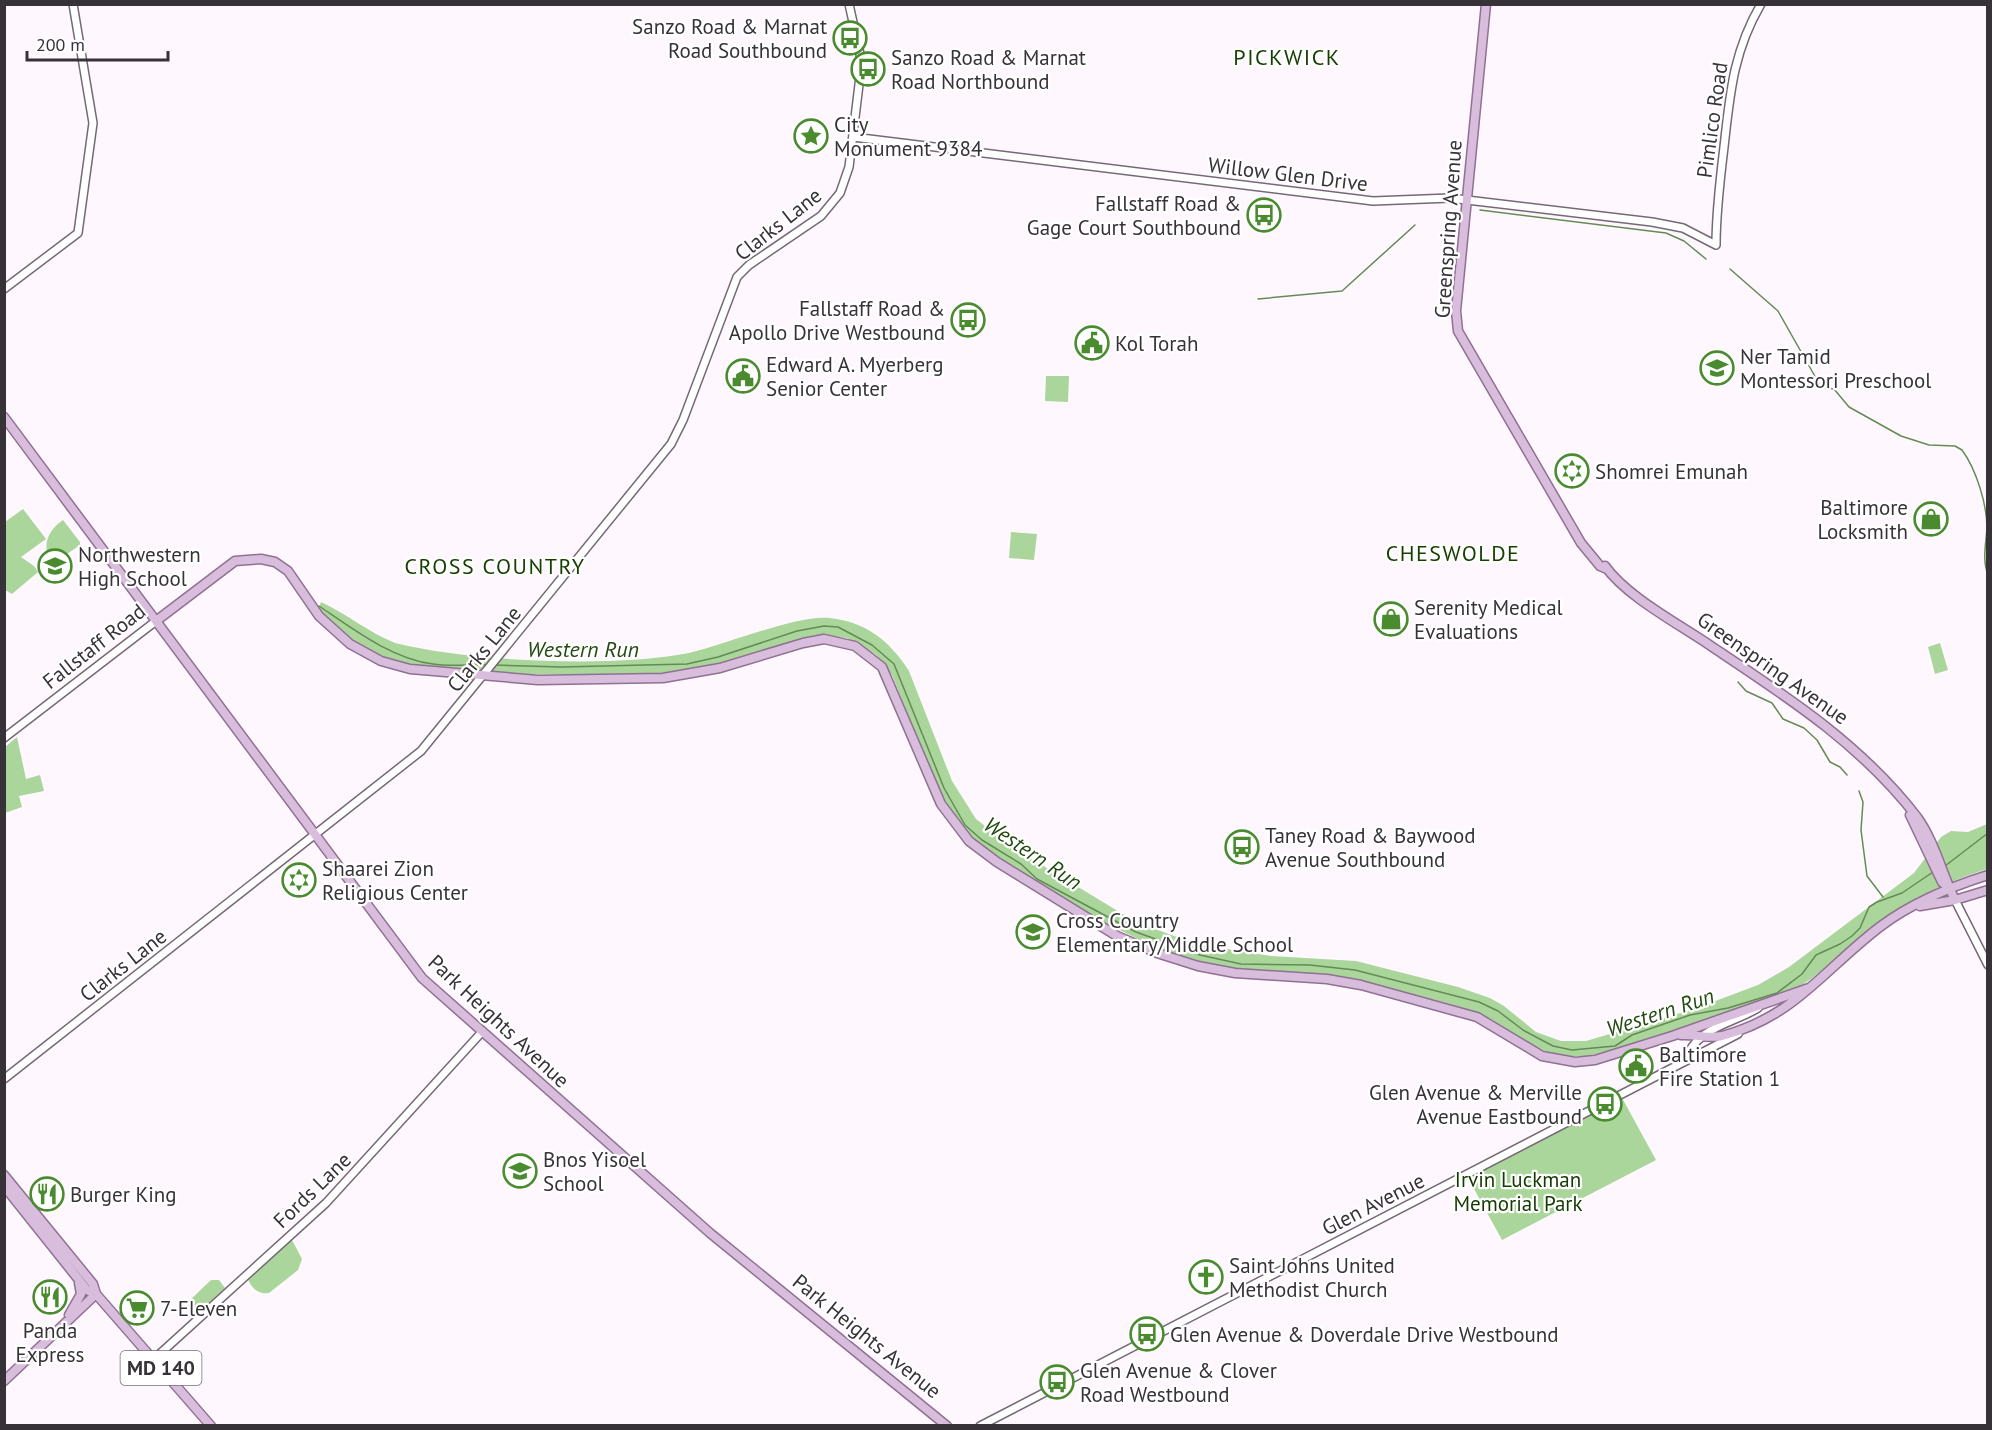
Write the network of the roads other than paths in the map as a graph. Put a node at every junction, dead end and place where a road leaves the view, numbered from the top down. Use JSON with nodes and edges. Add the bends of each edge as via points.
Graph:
{"nodes":[{"id":1,"x":73,"y":4,"type":"edge"},
{"id":2,"x":849,"y":4,"type":"edge"},
{"id":3,"x":1486,"y":4,"type":"edge"},
{"id":4,"x":1761,"y":4,"type":"edge"},
{"id":5,"x":852,"y":137,"type":"junction"},
{"id":6,"x":1467,"y":200,"type":"junction"},
{"id":7,"x":1716,"y":245,"type":"joint"},
{"id":8,"x":4,"y":289,"type":"edge"},
{"id":9,"x":4,"y":417,"type":"edge"},
{"id":10,"x":156,"y":621,"type":"junction"},
{"id":11,"x":485,"y":673,"type":"junction"},
{"id":12,"x":4,"y":738,"type":"edge"},
{"id":13,"x":316,"y":836,"type":"junction"},
{"id":14,"x":1988,"y":875,"type":"edge"},
{"id":15,"x":1949,"y":888,"type":"junction"},
{"id":16,"x":1988,"y":890,"type":"edge"},
{"id":17,"x":1954,"y":900,"type":"junction"},
{"id":18,"x":1908,"y":908,"type":"junction"},
{"id":19,"x":1988,"y":965,"type":"edge"},
{"id":20,"x":1809,"y":988,"type":"junction"},
{"id":21,"x":1760,"y":1007,"type":"junction"},
{"id":22,"x":1770,"y":1017,"type":"junction"},
{"id":23,"x":481,"y":1033,"type":"junction"},
{"id":24,"x":1672,"y":1036,"type":"junction"},
{"id":25,"x":1702,"y":1036,"type":"junction"},
{"id":26,"x":1684,"y":1061,"type":"junction"},
{"id":27,"x":4,"y":1079,"type":"edge"},
{"id":28,"x":4,"y":1175,"type":"edge"},
{"id":29,"x":4,"y":1184,"type":"edge"},
{"id":30,"x":20,"y":1194,"type":"junction"},
{"id":31,"x":55,"y":1249,"type":"junction"},
{"id":32,"x":96,"y":1294,"type":"junction"},
{"id":33,"x":64,"y":1323,"type":"junction"},
{"id":34,"x":153,"y":1359,"type":"junction"},
{"id":35,"x":4,"y":1381,"type":"edge"},
{"id":36,"x":211,"y":1425,"type":"edge"},
{"id":37,"x":947,"y":1425,"type":"edge"},
{"id":38,"x":980,"y":1425,"type":"edge"}],
"edges":[{"from":1,"to":8,"type":"street","via":[[93,123],[78,233]]},
{"from":2,"to":5,"type":"street","name":"Clarks Lane","via":[[860,54]]},
{"from":3,"to":6,"type":"main road","name":"Greenspring Avenue"},
{"from":4,"to":7,"type":"street","name":"Pimlico Road","via":[[1743,37],[1734,68]]},
{"from":5,"to":6,"type":"street","name":"Willow Glen Drive","via":[[1374,201]]},
{"from":5,"to":11,"type":"street","name":"Clarks Lane","via":[[844,185],[828,210],[749,265],[734,281],[671,444]]},
{"from":6,"to":7,"type":"street","name":"Willow Glen Drive","via":[[1674,225]]},
{"from":6,"to":15,"type":"main road","name":"Greenspring Avenue","via":[[1456,311],[1458,331],[1577,533],[1636,595],[1830,727],[1882,776],[1908,808]]},
{"from":9,"to":10,"type":"main road","name":"Park Heights Avenue"},
{"from":10,"to":11,"type":"main road","name":"Fallstaff Road","via":[[236,561],[266,560],[284,567],[329,626],[350,644],[381,661],[410,669]]},
{"from":10,"to":12,"type":"street","name":"Fallstaff Road"},
{"from":10,"to":13,"type":"main road","name":"Park Heights Avenue"},
{"from":11,"to":13,"type":"street","name":"Clarks Lane","via":[[421,751]]},
{"from":11,"to":24,"type":"main road","via":[[557,681],[663,678],[720,668],[810,641],[848,643],[872,657],[886,674],[931,784],[962,833],[987,856],[1118,936],[1198,966],[1261,976],[1339,980],[1412,999],[1483,1020],[1535,1053],[1558,1060],[1591,1060]]},
{"from":13,"to":23,"type":"main road","name":"Park Heights Avenue","via":[[417,972]]},
{"from":13,"to":27,"type":"street","name":"Clarks Lane"},
{"from":14,"to":15,"type":"main road"},
{"from":15,"to":17,"type":"main road","name":"Greenspring Avenue"},
{"from":15,"to":18,"type":"main road"},
{"from":16,"to":17,"type":"main road"},
{"from":17,"to":18,"type":"main road"},
{"from":17,"to":19,"type":"street"},
{"from":18,"to":20,"type":"main road","via":[[1878,928]]},
{"from":20,"to":21,"type":"main road"},
{"from":20,"to":22,"type":"main road","via":[[1793,1004]]},
{"from":21,"to":24,"type":"main road"},
{"from":21,"to":25,"type":"street","name":"Glen Avenue"},
{"from":22,"to":25,"type":"main road","via":[[1723,1035]]},
{"from":22,"to":26,"type":"street","name":"Glen Avenue"},
{"from":23,"to":34,"type":"street","name":"Fords Lane","via":[[326,1203]]},
{"from":23,"to":37,"type":"main road","name":"Park Heights Avenue","via":[[710,1233]]},
{"from":24,"to":25,"type":"main road"},
{"from":25,"to":26,"type":"street","name":"Glen Avenue"},
{"from":26,"to":38,"type":"street","name":"Glen Avenue"},
{"from":28,"to":30,"type":"main road","number":"MD 140"},
{"from":29,"to":30,"type":"main road"},
{"from":29,"to":31,"type":"main road","number":"MD 140"},
{"from":30,"to":32,"type":"main road","number":"MD 140","via":[[93,1284]]},
{"from":31,"to":32,"type":"main road","number":"MD 140","via":[[87,1290]]},
{"from":31,"to":33,"type":"main road","via":[[81,1291]]},
{"from":32,"to":33,"type":"main road"},
{"from":32,"to":34,"type":"main road","number":"MD 140"},
{"from":33,"to":35,"type":"main road"},
{"from":34,"to":36,"type":"main road","number":"MD 140"}]}
